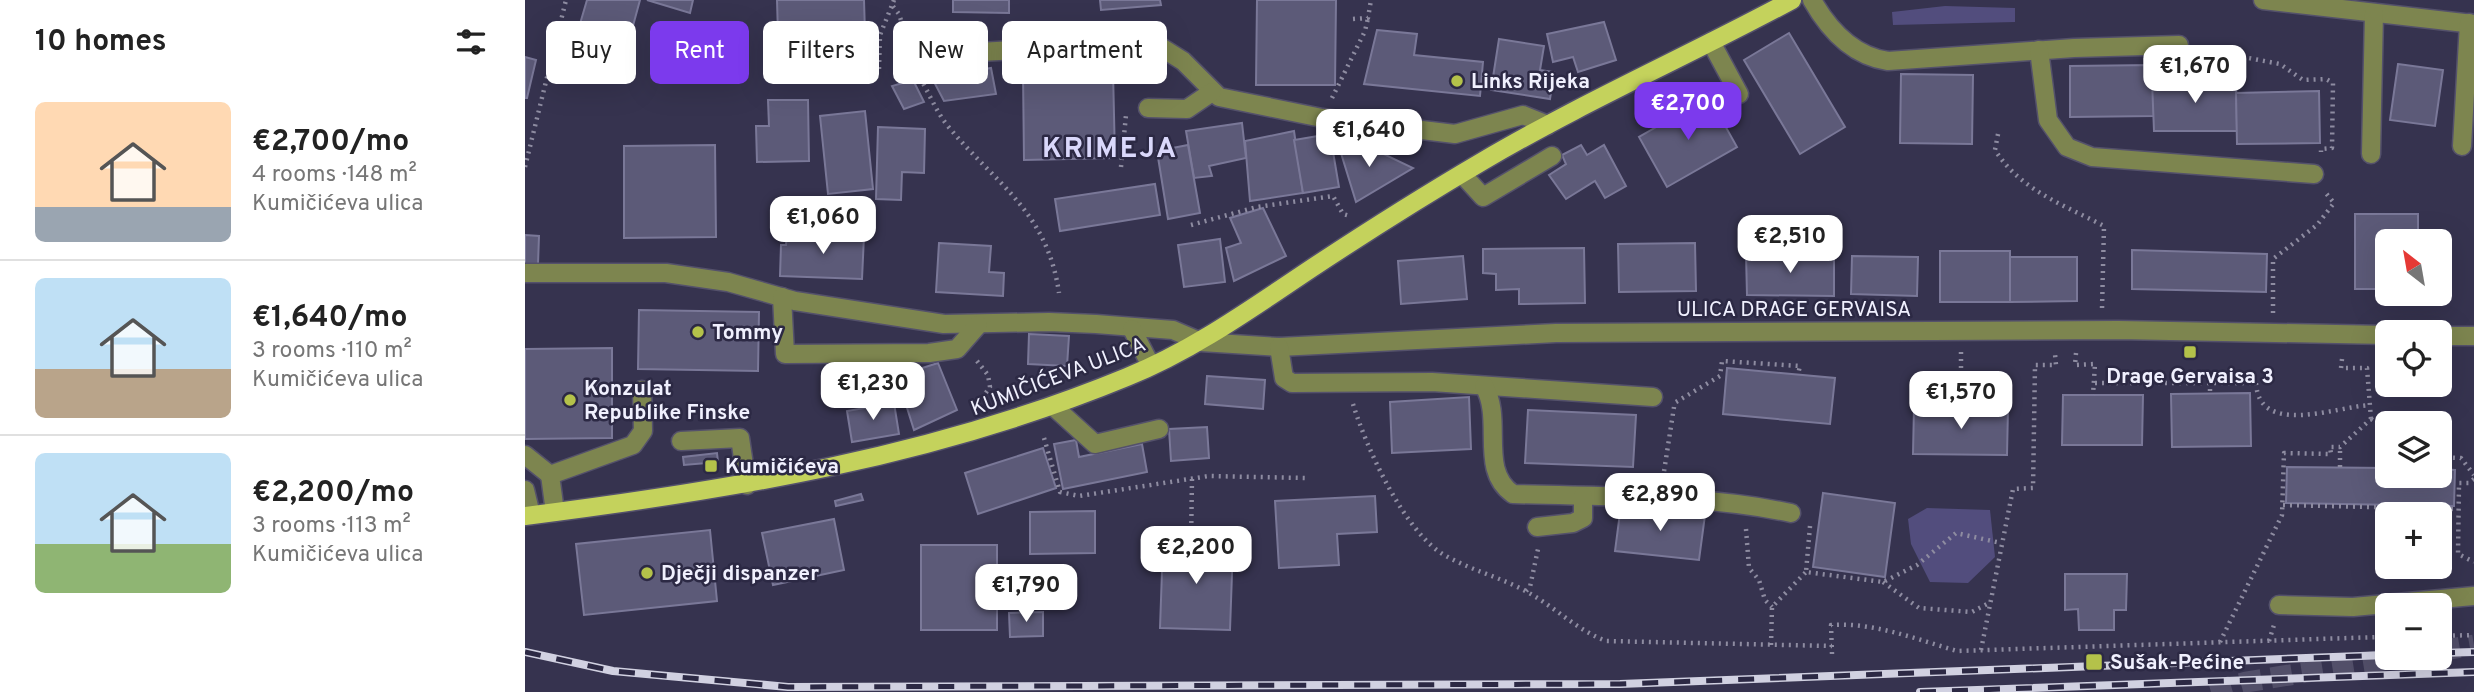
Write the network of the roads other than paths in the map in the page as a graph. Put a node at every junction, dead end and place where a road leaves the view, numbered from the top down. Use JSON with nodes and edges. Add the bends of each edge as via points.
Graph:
{"nodes":[{"id":1,"x":1792,"y":0,"type":"edge"},
{"id":2,"x":1812,"y":0,"type":"edge"},
{"id":3,"x":2263,"y":0,"type":"edge"},
{"id":4,"x":2374,"y":13,"type":"junction"},
{"id":5,"x":2471,"y":24,"type":"edge"},
{"id":6,"x":1711,"y":42,"type":"junction"},
{"id":7,"x":2179,"y":45,"type":"road end"},
{"id":8,"x":2039,"y":50,"type":"junction"},
{"id":9,"x":988,"y":52,"type":"edge"},
{"id":10,"x":1212,"y":92,"type":"junction"},
{"id":11,"x":1739,"y":94,"type":"dead end"},
{"id":12,"x":1148,"y":108,"type":"dead end"},
{"id":13,"x":1548,"y":125,"type":"junction"},
{"id":14,"x":2462,"y":146,"type":"dead end"},
{"id":15,"x":2371,"y":154,"type":"dead end"},
{"id":16,"x":1552,"y":156,"type":"dead end"},
{"id":17,"x":1462,"y":174,"type":"junction"},
{"id":18,"x":2318,"y":181,"type":"road end"},
{"id":19,"x":525,"y":273,"type":"edge"},
{"id":20,"x":782,"y":297,"type":"junction"},
{"id":21,"x":978,"y":325,"type":"junction"},
{"id":22,"x":1132,"y":329,"type":"junction"},
{"id":23,"x":2375,"y":335,"type":"edge"},
{"id":24,"x":2452,"y":336,"type":"edge"},
{"id":25,"x":2474,"y":337,"type":"edge"},
{"id":26,"x":1201,"y":342,"type":"junction"},
{"id":27,"x":1279,"y":347,"type":"junction"},
{"id":28,"x":1151,"y":366,"type":"junction"},
{"id":29,"x":1484,"y":386,"type":"junction"},
{"id":30,"x":642,"y":390,"type":"dead end"},
{"id":31,"x":1653,"y":397,"type":"dead end"},
{"id":32,"x":1053,"y":406,"type":"junction"},
{"id":33,"x":1159,"y":429,"type":"dead end"},
{"id":34,"x":681,"y":442,"type":"dead end"},
{"id":35,"x":525,"y":455,"type":"edge"},
{"id":36,"x":550,"y":475,"type":"junction"},
{"id":37,"x":747,"y":485,"type":"junction"},
{"id":38,"x":525,"y":490,"type":"edge"},
{"id":39,"x":1583,"y":496,"type":"junction"},
{"id":40,"x":555,"y":512,"type":"junction"},
{"id":41,"x":1791,"y":513,"type":"dead end"},
{"id":42,"x":528,"y":516,"type":"edge"},
{"id":43,"x":1537,"y":527,"type":"dead end"},
{"id":44,"x":2474,"y":596,"type":"edge"},
{"id":45,"x":2279,"y":605,"type":"dead end"}],
"edges":[{"from":1,"to":6,"type":"main road","name":"KUMIČIĆEVA ULICA"},
{"from":2,"to":8,"type":"street","via":[[1833,31],[1869,58],[1888,61]]},
{"from":3,"to":4,"type":"street"},
{"from":4,"to":5,"type":"street"},
{"from":4,"to":15,"type":"street"},
{"from":5,"to":14,"type":"street"},
{"from":6,"to":11,"type":"street"},
{"from":6,"to":13,"type":"main road","name":"KUMIČIĆEVA ULICA"},
{"from":7,"to":8,"type":"street"},
{"from":8,"to":18,"type":"street","via":[[2048,120],[2067,147],[2092,157]]},
{"from":9,"to":10,"type":"street","via":[[1141,43],[1159,46],[1183,61]]},
{"from":10,"to":12,"type":"street","via":[[1187,109]]},
{"from":10,"to":13,"type":"street","via":[[1322,118],[1420,132],[1455,134],[1523,115]]},
{"from":13,"to":17,"type":"main road","name":"KUMIČIĆEVA ULICA"},
{"from":16,"to":17,"type":"street","via":[[1483,198]]},
{"from":17,"to":26,"type":"main road","name":"KUMIČIĆEVA ULICA"},
{"from":19,"to":20,"type":"street","name":"ULICA DRAGE GERVAISA","via":[[666,273],[727,282]]},
{"from":20,"to":21,"type":"street","name":"ULICA DRAGE GERVAISA","via":[[944,324]]},
{"from":20,"to":21,"type":"street","via":[[785,354],[929,353],[957,348]]},
{"from":21,"to":22,"type":"street","name":"ULICA DRAGE GERVAISA","via":[[1049,322]]},
{"from":22,"to":26,"type":"street","name":"ULICA DRAGE GERVAISA","via":[[1173,330]]},
{"from":22,"to":28,"type":"street"},
{"from":23,"to":27,"type":"street","name":"ULICA DRAGE GERVAISA","via":[[2118,330],[1556,332]]},
{"from":24,"to":25,"type":"street"},
{"from":26,"to":27,"type":"street","name":"ULICA DRAGE GERVAISA"},
{"from":26,"to":28,"type":"main road","name":"KUMIČIĆEVA ULICA"},
{"from":27,"to":29,"type":"street","via":[[1287,382]]},
{"from":28,"to":32,"type":"main road","name":"KUMIČIĆEVA ULICA"},
{"from":29,"to":31,"type":"street"},
{"from":29,"to":39,"type":"street","via":[[1494,411],[1492,446],[1504,488],[1513,494]]},
{"from":30,"to":36,"type":"street","via":[[643,431],[633,444]]},
{"from":32,"to":33,"type":"street","via":[[1095,444]]},
{"from":32,"to":37,"type":"main road","name":"KUMIČIĆEVA ULICA","via":[[943,442]]},
{"from":34,"to":37,"type":"street","via":[[740,438]]},
{"from":35,"to":36,"type":"street"},
{"from":36,"to":40,"type":"street"},
{"from":37,"to":40,"type":"main road","name":"KUMIČIĆEVA ULICA"},
{"from":38,"to":42,"type":"street"},
{"from":39,"to":41,"type":"street","via":[[1692,499]]},
{"from":39,"to":43,"type":"street","via":[[1583,518]]},
{"from":40,"to":42,"type":"main road","name":"KUMIČIĆEVA ULICA"},
{"from":44,"to":45,"type":"street","via":[[2353,607]]}]}
